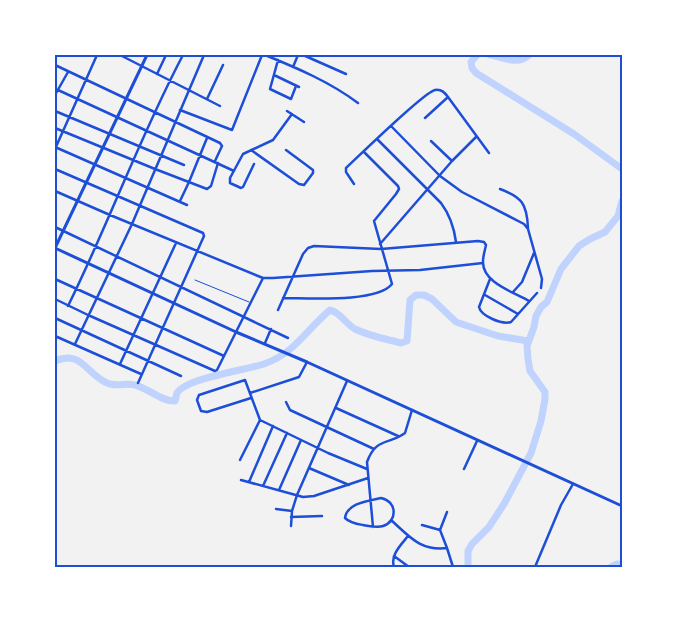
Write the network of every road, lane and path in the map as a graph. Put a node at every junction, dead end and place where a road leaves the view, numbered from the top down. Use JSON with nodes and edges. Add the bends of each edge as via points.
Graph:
{"nodes":[{"id":1,"x":97,"y":55,"type":"edge"},
{"id":2,"x":120,"y":55,"type":"edge"},
{"id":3,"x":147,"y":55,"type":"edge"},
{"id":4,"x":166,"y":55,"type":"edge"},
{"id":5,"x":182,"y":55,"type":"edge"},
{"id":6,"x":204,"y":55,"type":"edge"},
{"id":7,"x":264,"y":55,"type":"edge"},
{"id":8,"x":298,"y":55,"type":"edge"},
{"id":9,"x":303,"y":55,"type":"edge"},
{"id":10,"x":278,"y":60,"type":"junction"},
{"id":11,"x":55,"y":65,"type":"edge"},
{"id":12,"x":223,"y":65,"type":"dead end"},
{"id":13,"x":142,"y":66,"type":"junction"},
{"id":14,"x":293,"y":67,"type":"junction"},
{"id":15,"x":68,"y":72,"type":"junction"},
{"id":16,"x":157,"y":74,"type":"junction"},
{"id":17,"x":346,"y":74,"type":"dead end"},
{"id":18,"x":274,"y":75,"type":"junction"},
{"id":19,"x":85,"y":80,"type":"junction"},
{"id":20,"x":169,"y":80,"type":"junction"},
{"id":21,"x":58,"y":90,"type":"junction"},
{"id":22,"x":189,"y":91,"type":"junction"},
{"id":23,"x":55,"y":95,"type":"edge"},
{"id":24,"x":448,"y":98,"type":"junction"},
{"id":25,"x":77,"y":99,"type":"junction"},
{"id":26,"x":207,"y":99,"type":"junction"},
{"id":27,"x":125,"y":100,"type":"junction"},
{"id":28,"x":358,"y":103,"type":"dead end"},
{"id":29,"x":220,"y":106,"type":"dead end"},
{"id":30,"x":180,"y":110,"type":"junction"},
{"id":31,"x":55,"y":111,"type":"edge"},
{"id":32,"x":287,"y":111,"type":"dead end"},
{"id":33,"x":154,"y":113,"type":"junction"},
{"id":34,"x":292,"y":114,"type":"junction"},
{"id":35,"x":69,"y":117,"type":"junction"},
{"id":36,"x":117,"y":118,"type":"junction"},
{"id":37,"x":424,"y":118,"type":"dead end"},
{"id":38,"x":174,"y":122,"type":"junction"},
{"id":39,"x":304,"y":122,"type":"dead end"},
{"id":40,"x":391,"y":126,"type":"junction"},
{"id":41,"x":55,"y":128,"type":"edge"},
{"id":42,"x":63,"y":131,"type":"junction"},
{"id":43,"x":146,"y":131,"type":"junction"},
{"id":44,"x":109,"y":133,"type":"junction"},
{"id":45,"x":476,"y":137,"type":"junction"},
{"id":46,"x":207,"y":138,"type":"junction"},
{"id":47,"x":377,"y":139,"type":"junction"},
{"id":48,"x":166,"y":141,"type":"junction"},
{"id":49,"x":431,"y":141,"type":"dead end"},
{"id":50,"x":103,"y":147,"type":"junction"},
{"id":51,"x":139,"y":147,"type":"junction"},
{"id":52,"x":55,"y":148,"type":"edge"},
{"id":53,"x":251,"y":150,"type":"junction"},
{"id":54,"x":286,"y":150,"type":"dead end"},
{"id":55,"x":364,"y":152,"type":"junction"},
{"id":56,"x":489,"y":153,"type":"dead end"},
{"id":57,"x":160,"y":156,"type":"junction"},
{"id":58,"x":200,"y":156,"type":"junction"},
{"id":59,"x":133,"y":160,"type":"junction"},
{"id":60,"x":452,"y":161,"type":"junction"},
{"id":61,"x":217,"y":162,"type":"junction"},
{"id":62,"x":95,"y":164,"type":"junction"},
{"id":63,"x":254,"y":164,"type":"dead end"},
{"id":64,"x":184,"y":165,"type":"dead end"},
{"id":65,"x":55,"y":169,"type":"edge"},
{"id":66,"x":155,"y":169,"type":"junction"},
{"id":67,"x":234,"y":171,"type":"junction"},
{"id":68,"x":440,"y":176,"type":"junction"},
{"id":69,"x":126,"y":178,"type":"junction"},
{"id":70,"x":87,"y":182,"type":"junction"},
{"id":71,"x":189,"y":182,"type":"junction"},
{"id":72,"x":354,"y":184,"type":"dead end"},
{"id":73,"x":147,"y":187,"type":"junction"},
{"id":74,"x":500,"y":189,"type":"dead end"},
{"id":75,"x":55,"y":191,"type":"edge"},
{"id":76,"x":428,"y":191,"type":"junction"},
{"id":77,"x":119,"y":196,"type":"junction"},
{"id":78,"x":78,"y":200,"type":"junction"},
{"id":79,"x":179,"y":201,"type":"junction"},
{"id":80,"x":140,"y":204,"type":"junction"},
{"id":81,"x":187,"y":205,"type":"dead end"},
{"id":82,"x":110,"y":215,"type":"junction"},
{"id":83,"x":132,"y":224,"type":"junction"},
{"id":84,"x":55,"y":227,"type":"edge"},
{"id":85,"x":528,"y":229,"type":"junction"},
{"id":86,"x":63,"y":231,"type":"junction"},
{"id":87,"x":176,"y":242,"type":"junction"},
{"id":88,"x":456,"y":242,"type":"junction"},
{"id":89,"x":380,"y":244,"type":"junction"},
{"id":90,"x":97,"y":246,"type":"junction"},
{"id":91,"x":55,"y":248,"type":"edge"},
{"id":92,"x":381,"y":249,"type":"junction"},
{"id":93,"x":197,"y":251,"type":"junction"},
{"id":94,"x":534,"y":252,"type":"junction"},
{"id":95,"x":116,"y":256,"type":"junction"},
{"id":96,"x":482,"y":262,"type":"junction"},
{"id":97,"x":88,"y":263,"type":"junction"},
{"id":98,"x":388,"y":270,"type":"junction"},
{"id":99,"x":108,"y":272,"type":"junction"},
{"id":100,"x":159,"y":277,"type":"junction"},
{"id":101,"x":292,"y":277,"type":"junction"},
{"id":102,"x":263,"y":278,"type":"junction"},
{"id":103,"x":55,"y":279,"type":"edge"},
{"id":104,"x":490,"y":279,"type":"junction"},
{"id":105,"x":195,"y":280,"type":"dead end"},
{"id":106,"x":180,"y":287,"type":"junction"},
{"id":107,"x":541,"y":288,"type":"dead end"},
{"id":108,"x":76,"y":289,"type":"junction"},
{"id":109,"x":152,"y":292,"type":"junction"},
{"id":110,"x":513,"y":292,"type":"junction"},
{"id":111,"x":537,"y":293,"type":"dead end"},
{"id":112,"x":484,"y":295,"type":"junction"},
{"id":113,"x":284,"y":298,"type":"junction"},
{"id":114,"x":55,"y":299,"type":"edge"},
{"id":115,"x":96,"y":299,"type":"junction"},
{"id":116,"x":529,"y":301,"type":"junction"},
{"id":117,"x":250,"y":302,"type":"junction"},
{"id":118,"x":173,"y":303,"type":"junction"},
{"id":119,"x":68,"y":306,"type":"junction"},
{"id":120,"x":278,"y":310,"type":"dead end"},
{"id":121,"x":518,"y":314,"type":"junction"},
{"id":122,"x":88,"y":315,"type":"junction"},
{"id":123,"x":243,"y":317,"type":"junction"},
{"id":124,"x":55,"y":318,"type":"edge"},
{"id":125,"x":140,"y":318,"type":"junction"},
{"id":126,"x":162,"y":329,"type":"junction"},
{"id":127,"x":271,"y":329,"type":"junction"},
{"id":128,"x":81,"y":331,"type":"junction"},
{"id":129,"x":236,"y":332,"type":"junction"},
{"id":130,"x":132,"y":335,"type":"junction"},
{"id":131,"x":55,"y":336,"type":"edge"},
{"id":132,"x":288,"y":338,"type":"dead end"},
{"id":133,"x":264,"y":343,"type":"junction"},
{"id":134,"x":75,"y":344,"type":"junction"},
{"id":135,"x":154,"y":345,"type":"junction"},
{"id":136,"x":125,"y":350,"type":"junction"},
{"id":137,"x":224,"y":356,"type":"junction"},
{"id":138,"x":147,"y":360,"type":"junction"},
{"id":139,"x":307,"y":362,"type":"junction"},
{"id":140,"x":120,"y":364,"type":"junction"},
{"id":141,"x":141,"y":374,"type":"junction"},
{"id":142,"x":181,"y":376,"type":"dead end"},
{"id":143,"x":347,"y":381,"type":"junction"},
{"id":144,"x":138,"y":383,"type":"dead end"},
{"id":145,"x":249,"y":393,"type":"junction"},
{"id":146,"x":251,"y":398,"type":"junction"},
{"id":147,"x":286,"y":402,"type":"dead end"},
{"id":148,"x":336,"y":408,"type":"junction"},
{"id":149,"x":412,"y":410,"type":"junction"},
{"id":150,"x":260,"y":420,"type":"junction"},
{"id":151,"x":272,"y":426,"type":"junction"},
{"id":152,"x":328,"y":427,"type":"junction"},
{"id":153,"x":287,"y":433,"type":"junction"},
{"id":154,"x":398,"y":436,"type":"junction"},
{"id":155,"x":301,"y":440,"type":"junction"},
{"id":156,"x":477,"y":441,"type":"junction"},
{"id":157,"x":318,"y":448,"type":"junction"},
{"id":158,"x":374,"y":449,"type":"junction"},
{"id":159,"x":240,"y":460,"type":"dead end"},
{"id":160,"x":309,"y":468,"type":"junction"},
{"id":161,"x":367,"y":469,"type":"junction"},
{"id":162,"x":464,"y":469,"type":"dead end"},
{"id":163,"x":368,"y":478,"type":"junction"},
{"id":164,"x":241,"y":480,"type":"dead end"},
{"id":165,"x":249,"y":482,"type":"junction"},
{"id":166,"x":573,"y":484,"type":"junction"},
{"id":167,"x":349,"y":485,"type":"junction"},
{"id":168,"x":264,"y":486,"type":"junction"},
{"id":169,"x":279,"y":490,"type":"junction"},
{"id":170,"x":297,"y":495,"type":"junction"},
{"id":171,"x":371,"y":500,"type":"junction"},
{"id":172,"x":622,"y":506,"type":"edge"},
{"id":173,"x":276,"y":509,"type":"dead end"},
{"id":174,"x":292,"y":511,"type":"junction"},
{"id":175,"x":447,"y":512,"type":"dead end"},
{"id":176,"x":322,"y":516,"type":"dead end"},
{"id":177,"x":291,"y":517,"type":"junction"},
{"id":178,"x":390,"y":520,"type":"junction"},
{"id":179,"x":422,"y":525,"type":"dead end"},
{"id":180,"x":290,"y":526,"type":"dead end"},
{"id":181,"x":374,"y":527,"type":"junction"},
{"id":182,"x":440,"y":530,"type":"junction"},
{"id":183,"x":408,"y":536,"type":"junction"},
{"id":184,"x":448,"y":548,"type":"junction"},
{"id":185,"x":394,"y":556,"type":"junction"},
{"id":186,"x":394,"y":567,"type":"edge"},
{"id":187,"x":409,"y":567,"type":"edge"},
{"id":188,"x":453,"y":567,"type":"edge"},
{"id":189,"x":535,"y":567,"type":"edge"}],
"edges":[{"from":1,"to":19,"type":"street"},
{"from":2,"to":13,"type":"street"},
{"from":3,"to":13,"type":"main road"},
{"from":4,"to":16,"type":"street"},
{"from":5,"to":20,"type":"street"},
{"from":6,"to":22,"type":"street"},
{"from":7,"to":10,"type":"street"},
{"from":7,"to":30,"type":"street","via":[[234,128],[230,130]]},
{"from":8,"to":14,"type":"street"},
{"from":9,"to":17,"type":"street"},
{"from":10,"to":14,"type":"street"},
{"from":10,"to":18,"type":"street"},
{"from":11,"to":15,"type":"street"},
{"from":12,"to":26,"type":"street"},
{"from":13,"to":16,"type":"street"},
{"from":13,"to":27,"type":"main road"},
{"from":14,"to":28,"type":"street"},
{"from":15,"to":19,"type":"street"},
{"from":15,"to":21,"type":"street"},
{"from":16,"to":20,"type":"street"},
{"from":18,"to":18,"type":"street","via":[[270,88],[292,98],[297,87]]},
{"from":19,"to":25,"type":"street"},
{"from":19,"to":27,"type":"street"},
{"from":20,"to":22,"type":"street"},
{"from":20,"to":33,"type":"street"},
{"from":21,"to":23,"type":"street"},
{"from":21,"to":25,"type":"street"},
{"from":22,"to":26,"type":"street"},
{"from":22,"to":30,"type":"street"},
{"from":24,"to":37,"type":"street"},
{"from":24,"to":40,"type":"street","via":[[443,91],[430,92]]},
{"from":24,"to":45,"type":"street"},
{"from":25,"to":35,"type":"street"},
{"from":25,"to":36,"type":"street"},
{"from":26,"to":29,"type":"street"},
{"from":27,"to":33,"type":"street"},
{"from":27,"to":36,"type":"main road"},
{"from":30,"to":38,"type":"street"},
{"from":31,"to":35,"type":"street"},
{"from":32,"to":34,"type":"street"},
{"from":33,"to":38,"type":"street"},
{"from":33,"to":43,"type":"street"},
{"from":34,"to":39,"type":"street"},
{"from":34,"to":53,"type":"street","via":[[273,140]]},
{"from":35,"to":42,"type":"street"},
{"from":35,"to":44,"type":"street"},
{"from":36,"to":43,"type":"street"},
{"from":36,"to":44,"type":"main road"},
{"from":38,"to":46,"type":"street"},
{"from":38,"to":48,"type":"street"},
{"from":40,"to":47,"type":"street"},
{"from":40,"to":68,"type":"street"},
{"from":41,"to":42,"type":"street"},
{"from":42,"to":50,"type":"street"},
{"from":42,"to":52,"type":"street"},
{"from":43,"to":48,"type":"street"},
{"from":43,"to":51,"type":"street"},
{"from":44,"to":50,"type":"main road"},
{"from":44,"to":51,"type":"street"},
{"from":45,"to":56,"type":"street"},
{"from":45,"to":60,"type":"street"},
{"from":46,"to":58,"type":"street"},
{"from":46,"to":61,"type":"street","via":[[222,146]]},
{"from":47,"to":55,"type":"street"},
{"from":47,"to":76,"type":"street"},
{"from":48,"to":57,"type":"street"},
{"from":48,"to":58,"type":"street"},
{"from":49,"to":60,"type":"street"},
{"from":50,"to":59,"type":"street"},
{"from":50,"to":62,"type":"main road"},
{"from":51,"to":57,"type":"street"},
{"from":51,"to":59,"type":"street"},
{"from":52,"to":62,"type":"street"},
{"from":53,"to":54,"type":"street","via":[[304,185],[313,170]]},
{"from":53,"to":67,"type":"street","via":[[242,154]]},
{"from":55,"to":72,"type":"street","via":[[346,168]]},
{"from":55,"to":89,"type":"street","via":[[399,190],[374,221]]},
{"from":57,"to":64,"type":"street"},
{"from":57,"to":66,"type":"street"},
{"from":58,"to":61,"type":"street"},
{"from":58,"to":71,"type":"street"},
{"from":59,"to":66,"type":"street"},
{"from":59,"to":69,"type":"street"},
{"from":60,"to":68,"type":"street"},
{"from":61,"to":67,"type":"street"},
{"from":61,"to":71,"type":"street","via":[[208,189]]},
{"from":62,"to":69,"type":"street"},
{"from":62,"to":70,"type":"main road"},
{"from":63,"to":67,"type":"street","via":[[241,188],[229,181]]},
{"from":65,"to":70,"type":"street"},
{"from":66,"to":71,"type":"street"},
{"from":66,"to":73,"type":"street"},
{"from":68,"to":76,"type":"street"},
{"from":68,"to":85,"type":"street"},
{"from":69,"to":73,"type":"street"},
{"from":69,"to":77,"type":"street"},
{"from":70,"to":77,"type":"street"},
{"from":70,"to":78,"type":"main road"},
{"from":71,"to":79,"type":"street"},
{"from":73,"to":79,"type":"street"},
{"from":73,"to":80,"type":"street"},
{"from":74,"to":85,"type":"street","via":[[522,201]]},
{"from":75,"to":78,"type":"street"},
{"from":76,"to":88,"type":"street","via":[[448,212]]},
{"from":76,"to":89,"type":"street"},
{"from":77,"to":80,"type":"street"},
{"from":77,"to":82,"type":"street"},
{"from":78,"to":82,"type":"street"},
{"from":78,"to":86,"type":"main road"},
{"from":79,"to":81,"type":"street"},
{"from":80,"to":83,"type":"street"},
{"from":80,"to":93,"type":"street","via":[[203,233],[204,239]]},
{"from":82,"to":83,"type":"street"},
{"from":82,"to":90,"type":"street"},
{"from":83,"to":87,"type":"street"},
{"from":83,"to":95,"type":"street"},
{"from":84,"to":86,"type":"street"},
{"from":85,"to":94,"type":"street"},
{"from":86,"to":90,"type":"street"},
{"from":86,"to":91,"type":"main road"},
{"from":87,"to":93,"type":"street"},
{"from":87,"to":100,"type":"street"},
{"from":88,"to":92,"type":"street"},
{"from":88,"to":96,"type":"street","via":[[484,242]]},
{"from":89,"to":92,"type":"street"},
{"from":90,"to":95,"type":"street"},
{"from":90,"to":97,"type":"street"},
{"from":91,"to":97,"type":"main road"},
{"from":92,"to":98,"type":"street"},
{"from":92,"to":101,"type":"street","via":[[314,246],[303,254]]},
{"from":93,"to":102,"type":"street"},
{"from":93,"to":106,"type":"street"},
{"from":94,"to":107,"type":"street","via":[[542,279]]},
{"from":94,"to":110,"type":"street","via":[[522,282]]},
{"from":95,"to":99,"type":"street"},
{"from":95,"to":100,"type":"street"},
{"from":96,"to":98,"type":"street","via":[[420,270]]},
{"from":96,"to":104,"type":"street"},
{"from":97,"to":99,"type":"main road"},
{"from":97,"to":108,"type":"street"},
{"from":98,"to":101,"type":"street"},
{"from":98,"to":113,"type":"street","via":[[391,287],[379,293],[360,298]]},
{"from":99,"to":109,"type":"main road"},
{"from":99,"to":115,"type":"street"},
{"from":100,"to":106,"type":"street"},
{"from":100,"to":109,"type":"street"},
{"from":101,"to":102,"type":"street"},
{"from":101,"to":113,"type":"street"},
{"from":102,"to":117,"type":"street"},
{"from":103,"to":108,"type":"street"},
{"from":104,"to":110,"type":"street"},
{"from":104,"to":112,"type":"street"},
{"from":105,"to":117,"type":"lane"},
{"from":106,"to":118,"type":"street"},
{"from":106,"to":123,"type":"street"},
{"from":108,"to":115,"type":"street"},
{"from":108,"to":119,"type":"street"},
{"from":109,"to":118,"type":"main road"},
{"from":109,"to":125,"type":"street"},
{"from":110,"to":116,"type":"street"},
{"from":111,"to":116,"type":"street"},
{"from":112,"to":121,"type":"street"},
{"from":112,"to":121,"type":"street","via":[[479,307],[483,314],[504,323],[511,322]]},
{"from":113,"to":120,"type":"street"},
{"from":114,"to":119,"type":"street"},
{"from":115,"to":122,"type":"street"},
{"from":115,"to":125,"type":"street"},
{"from":116,"to":121,"type":"street"},
{"from":117,"to":123,"type":"street"},
{"from":118,"to":126,"type":"street"},
{"from":118,"to":129,"type":"main road"},
{"from":119,"to":122,"type":"street"},
{"from":122,"to":128,"type":"street"},
{"from":122,"to":130,"type":"street"},
{"from":123,"to":127,"type":"street"},
{"from":123,"to":129,"type":"street"},
{"from":124,"to":128,"type":"street"},
{"from":125,"to":126,"type":"street"},
{"from":125,"to":130,"type":"street"},
{"from":126,"to":135,"type":"street"},
{"from":126,"to":137,"type":"street"},
{"from":127,"to":132,"type":"street"},
{"from":127,"to":133,"type":"street"},
{"from":128,"to":134,"type":"street"},
{"from":128,"to":136,"type":"street"},
{"from":129,"to":133,"type":"main road"},
{"from":129,"to":137,"type":"street"},
{"from":130,"to":135,"type":"street"},
{"from":130,"to":136,"type":"street"},
{"from":131,"to":134,"type":"street"},
{"from":133,"to":139,"type":"main road"},
{"from":134,"to":140,"type":"street"},
{"from":135,"to":137,"type":"street","via":[[213,371],[217,370]]},
{"from":135,"to":138,"type":"street"},
{"from":136,"to":138,"type":"street"},
{"from":136,"to":140,"type":"street"},
{"from":138,"to":141,"type":"street"},
{"from":138,"to":142,"type":"street"},
{"from":139,"to":143,"type":"main road"},
{"from":139,"to":145,"type":"street","via":[[299,377]]},
{"from":140,"to":141,"type":"street"},
{"from":141,"to":144,"type":"street"},
{"from":143,"to":148,"type":"street"},
{"from":143,"to":149,"type":"main road"},
{"from":145,"to":146,"type":"street"},
{"from":145,"to":146,"type":"street","via":[[245,380],[199,395],[196,400],[201,411],[207,412]]},
{"from":146,"to":150,"type":"street"},
{"from":147,"to":152,"type":"street","via":[[290,410]]},
{"from":148,"to":152,"type":"street"},
{"from":148,"to":154,"type":"street"},
{"from":149,"to":154,"type":"street","via":[[405,433]]},
{"from":149,"to":156,"type":"main road"},
{"from":150,"to":151,"type":"street"},
{"from":150,"to":159,"type":"street"},
{"from":151,"to":153,"type":"street"},
{"from":151,"to":165,"type":"street"},
{"from":152,"to":157,"type":"street"},
{"from":152,"to":158,"type":"street"},
{"from":153,"to":155,"type":"street"},
{"from":153,"to":168,"type":"street"},
{"from":154,"to":158,"type":"street"},
{"from":155,"to":157,"type":"street"},
{"from":155,"to":169,"type":"street"},
{"from":156,"to":162,"type":"street"},
{"from":156,"to":166,"type":"main road"},
{"from":157,"to":160,"type":"street"},
{"from":157,"to":161,"type":"street"},
{"from":158,"to":161,"type":"street"},
{"from":160,"to":167,"type":"street"},
{"from":160,"to":170,"type":"street"},
{"from":161,"to":163,"type":"street"},
{"from":163,"to":167,"type":"street"},
{"from":163,"to":171,"type":"street"},
{"from":164,"to":165,"type":"street"},
{"from":165,"to":168,"type":"street"},
{"from":166,"to":172,"type":"main road"},
{"from":166,"to":189,"type":"street"},
{"from":167,"to":170,"type":"street","via":[[314,496]]},
{"from":168,"to":169,"type":"street"},
{"from":169,"to":170,"type":"street"},
{"from":170,"to":174,"type":"street"},
{"from":171,"to":178,"type":"street","via":[[381,498],[391,502],[394,510]]},
{"from":171,"to":181,"type":"street"},
{"from":171,"to":181,"type":"street","via":[[349,509],[345,518]]},
{"from":173,"to":174,"type":"street"},
{"from":174,"to":177,"type":"street"},
{"from":175,"to":182,"type":"street"},
{"from":176,"to":177,"type":"street"},
{"from":177,"to":180,"type":"street"},
{"from":178,"to":181,"type":"street","via":[[383,526]]},
{"from":178,"to":183,"type":"street"},
{"from":179,"to":182,"type":"street"},
{"from":182,"to":184,"type":"street"},
{"from":183,"to":184,"type":"street","via":[[426,547]]},
{"from":183,"to":185,"type":"street"},
{"from":184,"to":188,"type":"street"},
{"from":185,"to":186,"type":"street"},
{"from":185,"to":187,"type":"street"}]}
